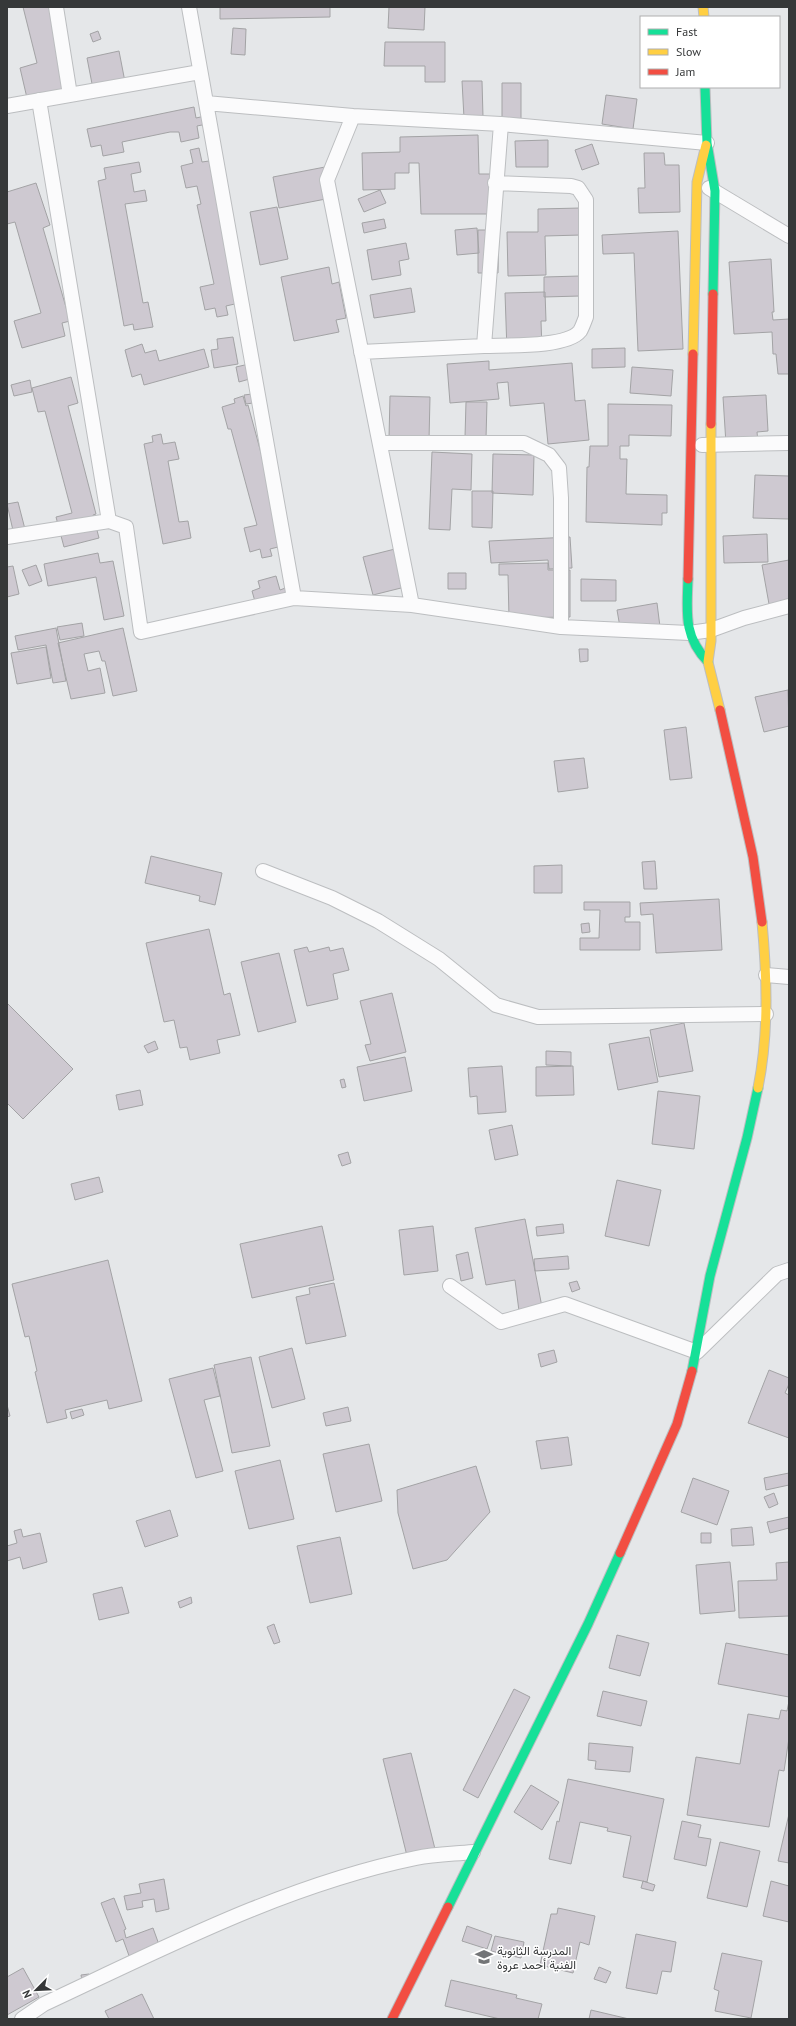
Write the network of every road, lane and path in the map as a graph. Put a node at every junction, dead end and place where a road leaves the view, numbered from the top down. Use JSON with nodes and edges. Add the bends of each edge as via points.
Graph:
{"nodes":[{"id":1,"x":56,"y":7,"type":"edge"},
{"id":2,"x":188,"y":7,"type":"edge"},
{"id":3,"x":200,"y":72,"type":"junction"},
{"id":4,"x":705,"y":88,"type":"edge"},
{"id":5,"x":70,"y":95,"type":"junction"},
{"id":6,"x":39,"y":100,"type":"junction"},
{"id":7,"x":206,"y":102,"type":"junction"},
{"id":8,"x":7,"y":106,"type":"edge"},
{"id":9,"x":353,"y":116,"type":"junction"},
{"id":10,"x":501,"y":124,"type":"junction"},
{"id":11,"x":707,"y":143,"type":"junction"},
{"id":12,"x":697,"y":182,"type":"junction"},
{"id":13,"x":495,"y":183,"type":"junction"},
{"id":14,"x":715,"y":191,"type":"junction"},
{"id":15,"x":789,"y":236,"type":"edge"},
{"id":16,"x":484,"y":346,"type":"junction"},
{"id":17,"x":361,"y":352,"type":"junction"},
{"id":18,"x":380,"y":442,"type":"junction"},
{"id":19,"x":789,"y":443,"type":"edge"},
{"id":20,"x":690,"y":445,"type":"junction"},
{"id":21,"x":711,"y":445,"type":"junction"},
{"id":22,"x":109,"y":521,"type":"junction"},
{"id":23,"x":7,"y":537,"type":"edge"},
{"id":24,"x":294,"y":598,"type":"junction"},
{"id":25,"x":412,"y":605,"type":"junction"},
{"id":26,"x":789,"y":606,"type":"edge"},
{"id":27,"x":561,"y":628,"type":"junction"},
{"id":28,"x":711,"y":630,"type":"junction"},
{"id":29,"x":689,"y":633,"type":"junction"},
{"id":30,"x":708,"y":662,"type":"junction"},
{"id":31,"x":263,"y":871,"type":"dead end"},
{"id":32,"x":766,"y":975,"type":"junction"},
{"id":33,"x":789,"y":977,"type":"edge"},
{"id":34,"x":766,"y":1014,"type":"junction"},
{"id":35,"x":789,"y":1270,"type":"edge"},
{"id":36,"x":450,"y":1286,"type":"dead end"},
{"id":37,"x":696,"y":1352,"type":"junction"},
{"id":38,"x":473,"y":1852,"type":"junction"},
{"id":39,"x":22,"y":2019,"type":"edge"},
{"id":40,"x":392,"y":2019,"type":"edge"}],
"edges":[{"from":1,"to":5,"type":"street"},
{"from":2,"to":3,"type":"street"},
{"from":3,"to":5,"type":"street"},
{"from":3,"to":7,"type":"street"},
{"from":4,"to":11,"type":"street"},
{"from":5,"to":6,"type":"street"},
{"from":6,"to":8,"type":"street"},
{"from":6,"to":22,"type":"street"},
{"from":7,"to":9,"type":"street"},
{"from":7,"to":24,"type":"street"},
{"from":9,"to":10,"type":"street"},
{"from":9,"to":17,"type":"street","via":[[327,180]]},
{"from":10,"to":11,"type":"street"},
{"from":10,"to":13,"type":"street"},
{"from":11,"to":12,"type":"street"},
{"from":11,"to":14,"type":"street"},
{"from":12,"to":14,"type":"street"},
{"from":12,"to":20,"type":"street"},
{"from":13,"to":16,"type":"street"},
{"from":13,"to":16,"type":"street","via":[[571,186],[583,192],[586,200],[586,317],[579,332],[567,340]]},
{"from":14,"to":15,"type":"street"},
{"from":14,"to":21,"type":"street"},
{"from":16,"to":17,"type":"street"},
{"from":17,"to":18,"type":"street"},
{"from":18,"to":25,"type":"street"},
{"from":18,"to":27,"type":"street","via":[[524,443],[549,455],[559,468],[561,491]]},
{"from":19,"to":21,"type":"street"},
{"from":20,"to":21,"type":"street"},
{"from":20,"to":29,"type":"street","via":[[687,614]]},
{"from":21,"to":28,"type":"street"},
{"from":22,"to":23,"type":"street"},
{"from":22,"to":24,"type":"street","via":[[126,527],[141,632]]},
{"from":24,"to":25,"type":"street"},
{"from":25,"to":27,"type":"street"},
{"from":26,"to":28,"type":"street"},
{"from":27,"to":29,"type":"street"},
{"from":28,"to":29,"type":"street"},
{"from":28,"to":30,"type":"street"},
{"from":29,"to":30,"type":"street","via":[[693,644]]},
{"from":30,"to":32,"type":"street","via":[[754,864]]},
{"from":31,"to":34,"type":"street","via":[[332,898],[378,921],[439,959],[496,1004],[538,1017]]},
{"from":32,"to":33,"type":"street"},
{"from":32,"to":34,"type":"street"},
{"from":34,"to":37,"type":"street","via":[[758,1092],[708,1283]]},
{"from":35,"to":37,"type":"street","via":[[778,1274]]},
{"from":36,"to":37,"type":"street","via":[[501,1322],[565,1304]]},
{"from":37,"to":38,"type":"street","via":[[685,1401],[665,1452],[588,1624]]},
{"from":38,"to":39,"type":"street","via":[[418,1858],[361,1871],[261,1905],[44,2004]]},
{"from":38,"to":40,"type":"street"}]}
